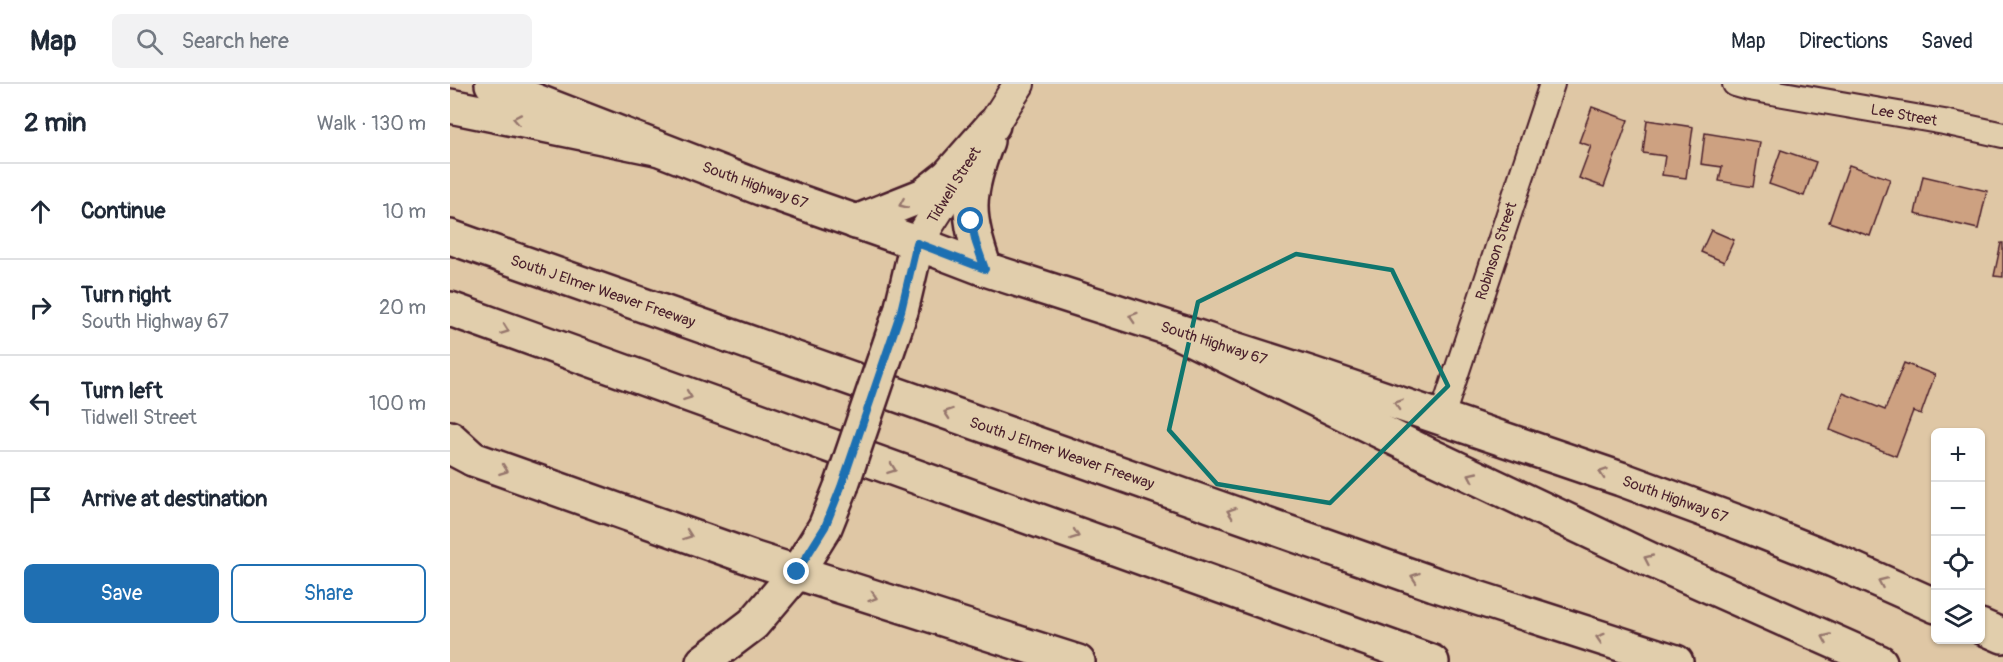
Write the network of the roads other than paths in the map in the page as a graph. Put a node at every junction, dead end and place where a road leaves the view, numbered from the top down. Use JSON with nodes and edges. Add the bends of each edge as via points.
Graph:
{"nodes":[{"id":1,"x":492,"y":84,"type":"edge"},
{"id":2,"x":1019,"y":84,"type":"edge"},
{"id":3,"x":1552,"y":84,"type":"edge"},
{"id":4,"x":1735,"y":84,"type":"edge"},
{"id":5,"x":450,"y":106,"type":"edge"},
{"id":6,"x":993,"y":125,"type":"junction"},
{"id":7,"x":2003,"y":135,"type":"edge"},
{"id":8,"x":656,"y":148,"type":"junction"},
{"id":9,"x":856,"y":222,"type":"junction"},
{"id":10,"x":450,"y":237,"type":"edge"},
{"id":11,"x":917,"y":243,"type":"junction"},
{"id":12,"x":985,"y":269,"type":"junction"},
{"id":13,"x":450,"y":309,"type":"edge"},
{"id":14,"x":1175,"y":331,"type":"junction"},
{"id":15,"x":1441,"y":419,"type":"junction"},
{"id":16,"x":458,"y":448,"type":"edge"},
{"id":17,"x":797,"y":572,"type":"junction"},
{"id":18,"x":1931,"y":604,"type":"edge"},
{"id":19,"x":1985,"y":628,"type":"edge"},
{"id":20,"x":2003,"y":636,"type":"edge"},
{"id":21,"x":703,"y":662,"type":"edge"},
{"id":22,"x":1078,"y":662,"type":"edge"},
{"id":23,"x":1432,"y":662,"type":"edge"},
{"id":24,"x":1676,"y":662,"type":"edge"},
{"id":25,"x":1880,"y":662,"type":"edge"}],
"edges":[{"from":1,"to":8,"type":"main road","name":"South Highway 67"},
{"from":2,"to":6,"type":"street","name":"Tidwell Street"},
{"from":3,"to":15,"type":"street","name":"Robinson Street"},
{"from":4,"to":7,"type":"street","name":"Lee Street"},
{"from":8,"to":5,"type":"main road","one_way":true},
{"from":6,"to":9,"type":"main road","one_way":true,"via":[[948,176],[924,195]]},
{"from":6,"to":11,"type":"street","name":"Tidwell Street"},
{"from":6,"to":12,"type":"main road","via":[[971,190],[971,221]]},
{"from":8,"to":9,"type":"main road","name":"South Highway 67"},
{"from":9,"to":11,"type":"main road","name":"South Highway 67"},
{"from":24,"to":10,"type":"main road","name":"South J Elmer Weaver Freeway","one_way":true,"via":[[1423,580]]},
{"from":11,"to":12,"type":"main road","name":"South Highway 67"},
{"from":11,"to":17,"type":"main road","name":"Tidwell Street","bridge":true,"via":[[901,311],[841,487],[825,527]]},
{"from":14,"to":12,"type":"main road","name":"South Highway 67","one_way":true},
{"from":13,"to":23,"type":"main road","one_way":true},
{"from":15,"to":14,"type":"main road","name":"South Highway 67","one_way":true},
{"from":25,"to":14,"type":"main road","one_way":true,"via":[[1655,562]]},
{"from":18,"to":15,"type":"main road","name":"South Highway 67","one_way":true,"via":[[1743,524]]},
{"from":16,"to":17,"type":"main road","one_way":true},
{"from":17,"to":21,"type":"main road","name":"Tidwell Street","via":[[753,624]]},
{"from":17,"to":22,"type":"main road","one_way":true},
{"from":19,"to":20,"type":"main road"}]}
